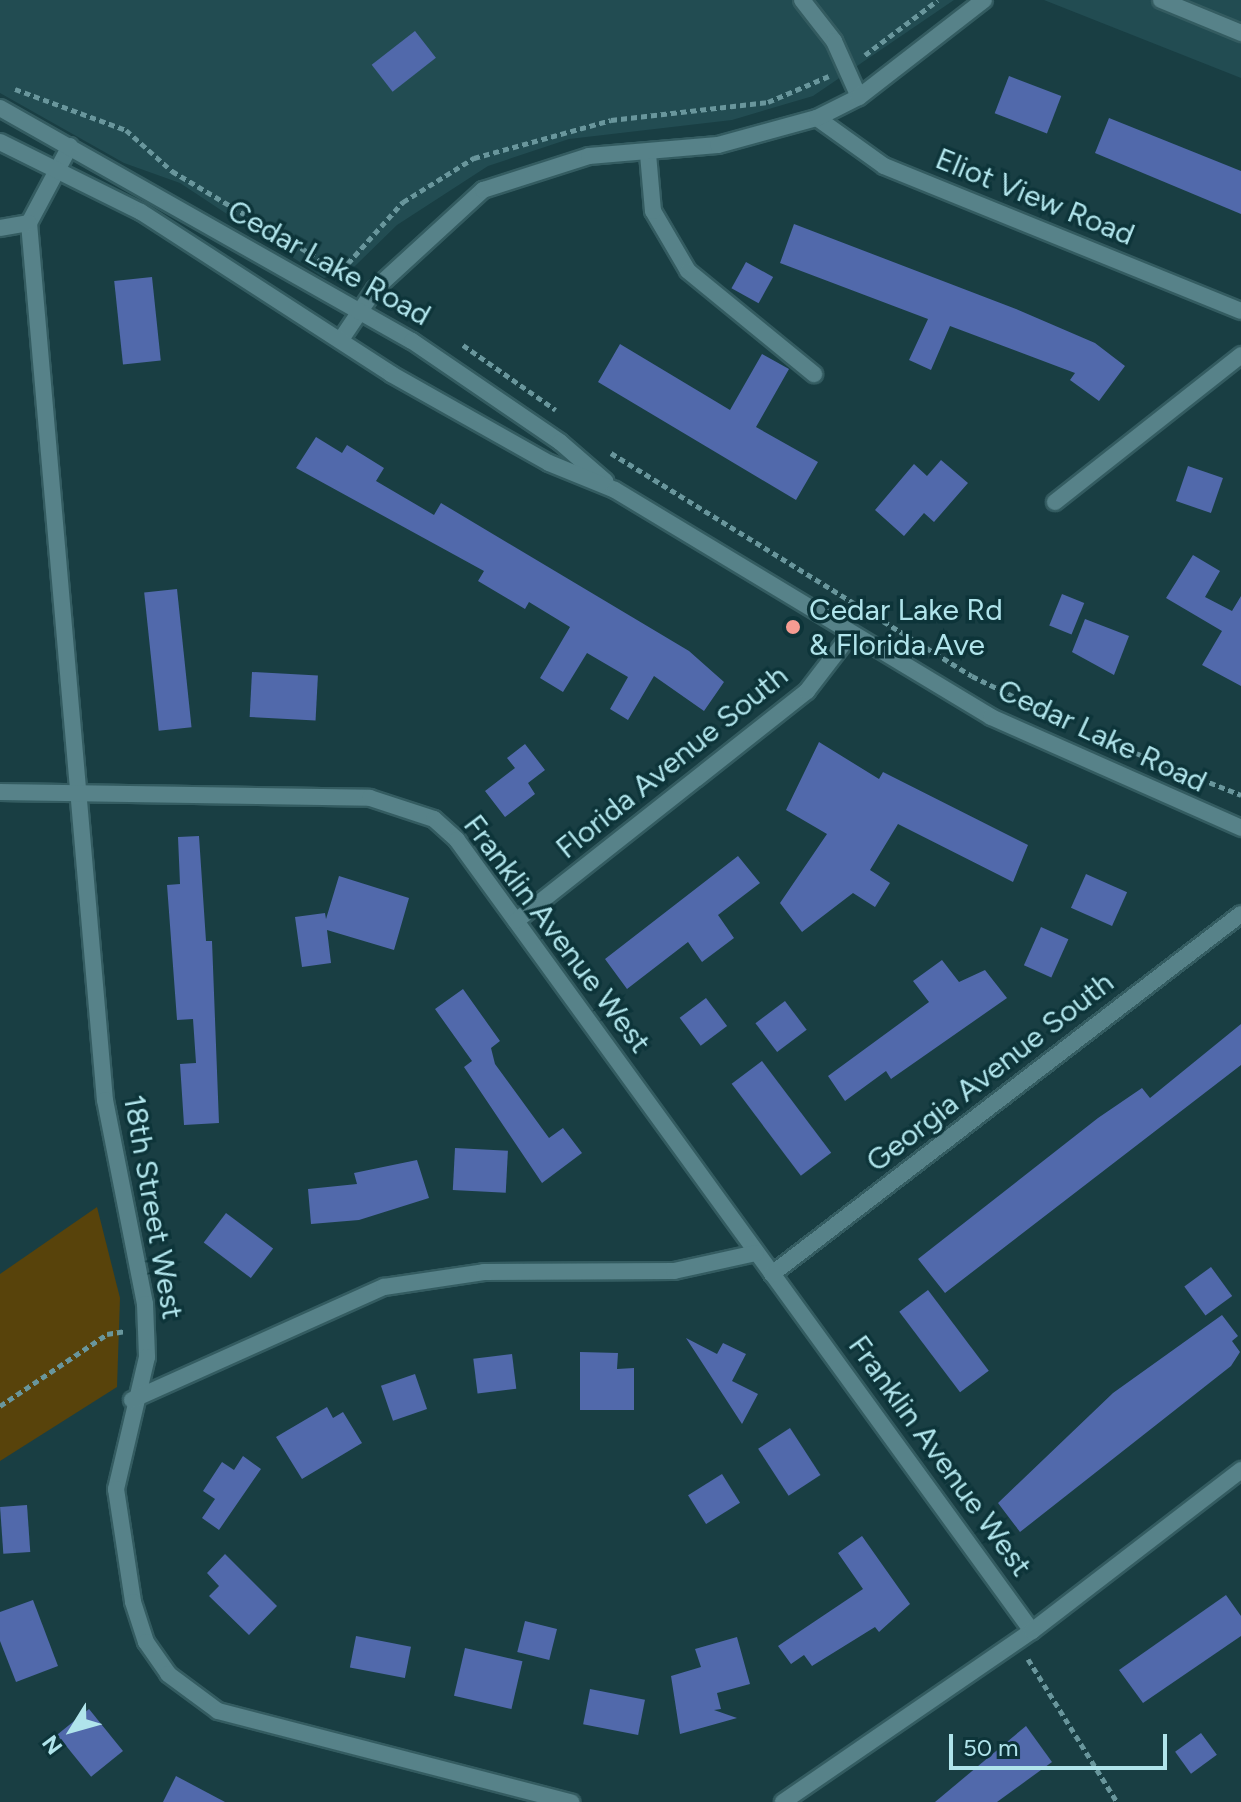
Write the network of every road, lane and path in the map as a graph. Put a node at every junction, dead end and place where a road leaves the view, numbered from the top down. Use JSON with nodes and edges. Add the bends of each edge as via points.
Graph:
{"nodes":[{"id":1,"x":802,"y":0,"type":"edge"},
{"id":2,"x":938,"y":0,"type":"edge"},
{"id":3,"x":984,"y":0,"type":"edge"},
{"id":4,"x":1161,"y":0,"type":"edge"},
{"id":5,"x":1241,"y":33,"type":"edge"},
{"id":6,"x":846,"y":67,"type":"junction"},
{"id":7,"x":27,"y":91,"type":"dead end"},
{"id":8,"x":859,"y":97,"type":"junction"},
{"id":9,"x":0,"y":108,"type":"edge"},
{"id":10,"x":817,"y":118,"type":"junction"},
{"id":11,"x":0,"y":142,"type":"edge"},
{"id":12,"x":70,"y":146,"type":"junction"},
{"id":13,"x":648,"y":154,"type":"junction"},
{"id":14,"x":58,"y":169,"type":"junction"},
{"id":15,"x":29,"y":223,"type":"junction"},
{"id":16,"x":0,"y":228,"type":"edge"},
{"id":17,"x":1241,"y":311,"type":"edge"},
{"id":18,"x":359,"y":313,"type":"junction"},
{"id":19,"x":342,"y":338,"type":"junction"},
{"id":20,"x":451,"y":338,"type":"dead end"},
{"id":21,"x":1241,"y":355,"type":"edge"},
{"id":22,"x":814,"y":374,"type":"dead end"},
{"id":23,"x":569,"y":421,"type":"dead end"},
{"id":24,"x":604,"y":450,"type":"dead end"},
{"id":25,"x":615,"y":490,"type":"junction"},
{"id":26,"x":1055,"y":502,"type":"dead end"},
{"id":27,"x":850,"y":635,"type":"junction"},
{"id":28,"x":1082,"y":731,"type":"dead end"},
{"id":29,"x":1111,"y":743,"type":"dead end"},
{"id":30,"x":79,"y":789,"type":"junction"},
{"id":31,"x":0,"y":792,"type":"edge"},
{"id":32,"x":1241,"y":795,"type":"edge"},
{"id":33,"x":1241,"y":828,"type":"edge"},
{"id":34,"x":1241,"y":914,"type":"edge"},
{"id":35,"x":516,"y":921,"type":"junction"},
{"id":36,"x":756,"y":1253,"type":"junction"},
{"id":37,"x":772,"y":1274,"type":"junction"},
{"id":38,"x":146,"y":1330,"type":"junction"},
{"id":39,"x":132,"y":1400,"type":"junction"},
{"id":40,"x":0,"y":1406,"type":"edge"},
{"id":41,"x":1241,"y":1470,"type":"edge"},
{"id":42,"x":1032,"y":1631,"type":"junction"},
{"id":43,"x":571,"y":1802,"type":"edge"},
{"id":44,"x":783,"y":1802,"type":"edge"},
{"id":45,"x":1117,"y":1802,"type":"edge"}],
"edges":[{"from":1,"to":6,"type":"street"},
{"from":2,"to":6,"type":"path"},
{"from":3,"to":8,"type":"street"},
{"from":4,"to":5,"type":"street"},
{"from":6,"to":7,"type":"path","via":[[768,102],[611,120],[474,158],[403,202],[341,271],[172,171],[126,130]]},
{"from":6,"to":8,"type":"street"},
{"from":8,"to":10,"type":"street"},
{"from":9,"to":12,"type":"street","name":"Cedar Lake Road"},
{"from":10,"to":13,"type":"street","via":[[718,145]]},
{"from":10,"to":17,"type":"street","name":"Eliot View Road","via":[[884,166]]},
{"from":11,"to":14,"type":"street","name":"Cedar Lake Road"},
{"from":12,"to":14,"type":"street"},
{"from":12,"to":18,"type":"street","name":"Cedar Lake Road"},
{"from":13,"to":18,"type":"street","via":[[589,156],[483,190],[375,289]]},
{"from":13,"to":22,"type":"street","via":[[653,211],[688,271]]},
{"from":14,"to":15,"type":"street"},
{"from":14,"to":19,"type":"street","name":"Cedar Lake Road","via":[[141,212]]},
{"from":15,"to":16,"type":"street"},
{"from":15,"to":30,"type":"street"},
{"from":18,"to":19,"type":"street"},
{"from":18,"to":25,"type":"street","name":"Cedar Lake Road","via":[[466,375]]},
{"from":19,"to":25,"type":"street","name":"Cedar Lake Road","via":[[391,374],[549,463]]},
{"from":20,"to":23,"type":"path"},
{"from":21,"to":26,"type":"street"},
{"from":24,"to":28,"type":"path","via":[[972,676]]},
{"from":25,"to":27,"type":"street","name":"Cedar Lake Road"},
{"from":27,"to":33,"type":"street","name":"Cedar Lake Road","via":[[1056,751]]},
{"from":27,"to":35,"type":"street","name":"Florida Avenue South","via":[[807,691]]},
{"from":29,"to":32,"type":"path"},
{"from":30,"to":31,"type":"street","name":"Franklin Avenue West"},
{"from":30,"to":35,"type":"street","name":"Franklin Avenue West","via":[[402,803],[457,840]]},
{"from":30,"to":38,"type":"street","name":"18th Street West","via":[[107,1115]]},
{"from":34,"to":37,"type":"street","name":"Georgia Avenue South"},
{"from":35,"to":36,"type":"street","name":"Franklin Avenue West"},
{"from":36,"to":37,"type":"street","name":"Franklin Avenue West"},
{"from":36,"to":39,"type":"street","via":[[674,1271],[484,1272],[384,1287]]},
{"from":37,"to":42,"type":"street","name":"Franklin Avenue West"},
{"from":38,"to":39,"type":"street","name":"18th Street West","via":[[147,1357]]},
{"from":38,"to":40,"type":"path","via":[[107,1334]]},
{"from":39,"to":43,"type":"street","name":"18th Street West","via":[[116,1489],[119,1528],[146,1642],[168,1674],[194,1698],[251,1723]]},
{"from":41,"to":42,"type":"street"},
{"from":42,"to":44,"type":"street"},
{"from":42,"to":45,"type":"path","via":[[1028,1660]]}]}
